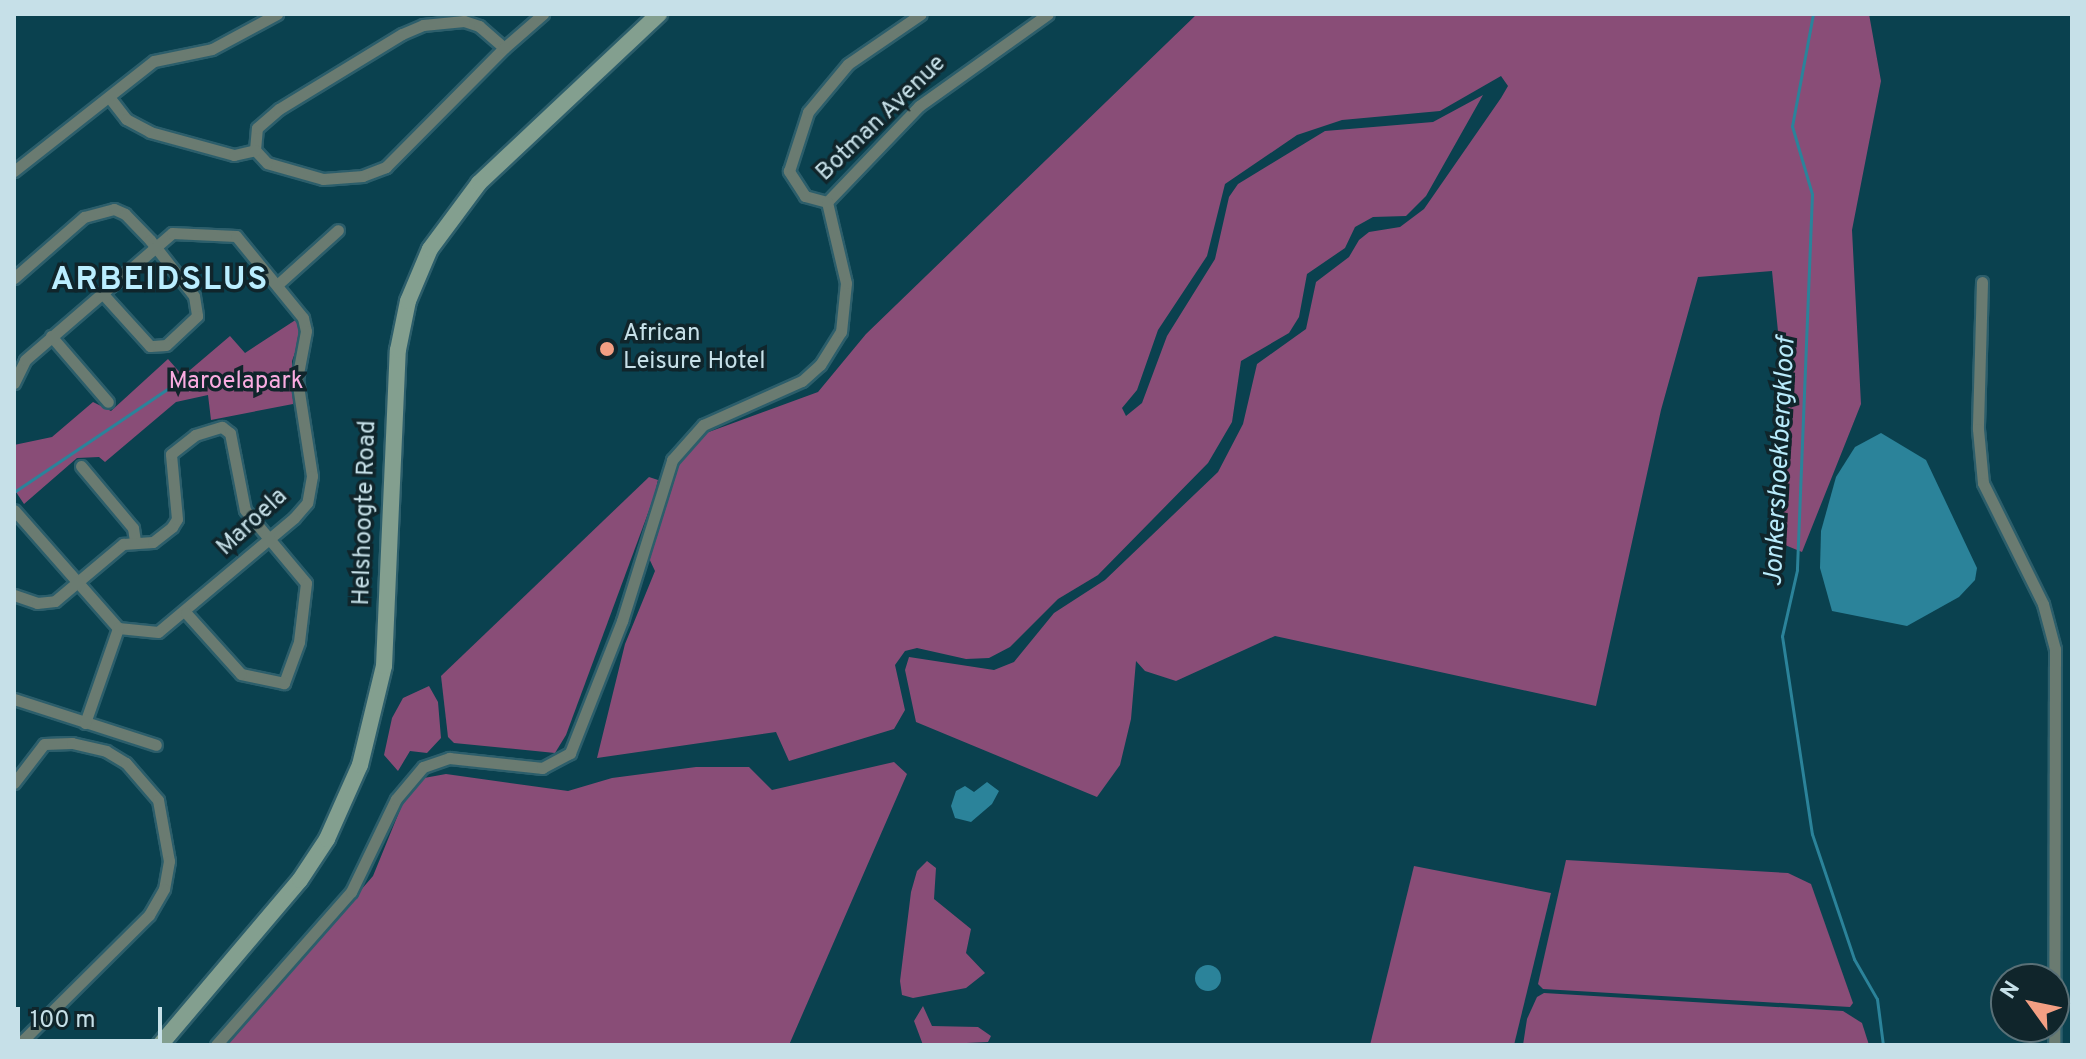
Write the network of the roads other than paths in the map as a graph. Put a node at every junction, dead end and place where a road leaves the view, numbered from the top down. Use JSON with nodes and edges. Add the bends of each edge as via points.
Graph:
{"nodes":[{"id":1,"x":277,"y":14,"type":"edge"},
{"id":2,"x":543,"y":14,"type":"edge"},
{"id":3,"x":659,"y":14,"type":"edge"},
{"id":4,"x":921,"y":14,"type":"edge"},
{"id":5,"x":1048,"y":14,"type":"edge"},
{"id":6,"x":504,"y":48,"type":"junction"},
{"id":7,"x":109,"y":97,"type":"junction"},
{"id":8,"x":255,"y":150,"type":"junction"},
{"id":9,"x":14,"y":171,"type":"edge"},
{"id":10,"x":827,"y":202,"type":"junction"},
{"id":11,"x":338,"y":230,"type":"dead end"},
{"id":12,"x":155,"y":248,"type":"junction"},
{"id":13,"x":14,"y":278,"type":"edge"},
{"id":14,"x":1982,"y":282,"type":"dead end"},
{"id":15,"x":277,"y":285,"type":"junction"},
{"id":16,"x":102,"y":293,"type":"junction"},
{"id":17,"x":51,"y":336,"type":"junction"},
{"id":18,"x":14,"y":383,"type":"edge"},
{"id":19,"x":108,"y":402,"type":"dead end"},
{"id":20,"x":81,"y":466,"type":"dead end"},
{"id":21,"x":14,"y":510,"type":"edge"},
{"id":22,"x":270,"y":539,"type":"junction"},
{"id":23,"x":135,"y":541,"type":"junction"},
{"id":24,"x":77,"y":583,"type":"junction"},
{"id":25,"x":14,"y":595,"type":"edge"},
{"id":26,"x":186,"y":613,"type":"junction"},
{"id":27,"x":118,"y":628,"type":"junction"},
{"id":28,"x":14,"y":699,"type":"edge"},
{"id":29,"x":85,"y":723,"type":"junction"},
{"id":30,"x":156,"y":745,"type":"dead end"},
{"id":31,"x":14,"y":783,"type":"edge"},
{"id":32,"x":2072,"y":821,"type":"edge"},
{"id":33,"x":2057,"y":822,"type":"junction"},
{"id":34,"x":18,"y":1045,"type":"edge"},
{"id":35,"x":160,"y":1045,"type":"edge"},
{"id":36,"x":216,"y":1045,"type":"edge"},
{"id":37,"x":2054,"y":1045,"type":"edge"}],
"edges":[{"from":1,"to":7,"type":"street","via":[[212,49],[154,61]]},
{"from":2,"to":6,"type":"street"},
{"from":3,"to":35,"type":"main road","name":"Helshoogte Road","via":[[479,183],[447,222],[420,270],[398,350],[384,666],[360,765],[327,839],[300,880]]},
{"from":4,"to":10,"type":"street","via":[[848,64],[808,112],[789,171],[805,196]]},
{"from":5,"to":10,"type":"street","name":"Botman Avenue","via":[[919,106]]},
{"from":6,"to":8,"type":"street","via":[[386,167],[363,176],[323,179],[267,163]]},
{"from":6,"to":8,"type":"street","via":[[473,23],[423,25],[264,118],[257,128]]},
{"from":7,"to":8,"type":"street","via":[[126,119],[150,132],[234,155]]},
{"from":7,"to":9,"type":"street"},
{"from":10,"to":36,"type":"street","via":[[846,283],[841,332],[802,381],[703,425],[672,460],[622,621],[570,753],[542,768],[449,758],[423,767],[396,799],[351,892]]},
{"from":11,"to":15,"type":"street"},
{"from":12,"to":13,"type":"street","via":[[125,214],[103,209],[84,217]]},
{"from":12,"to":15,"type":"street","name":"Maroela","via":[[172,233],[236,236]]},
{"from":12,"to":16,"type":"street","name":"Maroela"},
{"from":12,"to":16,"type":"street","via":[[197,303],[192,323],[166,345],[150,346]]},
{"from":14,"to":33,"type":"street","via":[[1979,457],[1992,508],[2052,629]]},
{"from":15,"to":22,"type":"street","name":"Maroela","via":[[303,318],[306,331],[297,379],[312,476],[307,503]]},
{"from":16,"to":17,"type":"street","name":"Maroela"},
{"from":17,"to":18,"type":"street","name":"Maroela","via":[[25,360]]},
{"from":17,"to":19,"type":"street"},
{"from":20,"to":23,"type":"street","via":[[133,528]]},
{"from":21,"to":24,"type":"street"},
{"from":22,"to":23,"type":"street","via":[[245,510],[230,433],[222,427],[195,435],[171,454],[177,519],[153,542]]},
{"from":22,"to":26,"type":"street","name":"Maroela"},
{"from":22,"to":26,"type":"street","via":[[306,583],[299,642],[284,683],[241,674]]},
{"from":23,"to":24,"type":"street","via":[[123,544]]},
{"from":24,"to":25,"type":"street","via":[[46,603]]},
{"from":24,"to":27,"type":"street"},
{"from":26,"to":27,"type":"street","name":"Maroela","via":[[158,632]]},
{"from":27,"to":29,"type":"street"},
{"from":28,"to":29,"type":"street"},
{"from":29,"to":30,"type":"street"},
{"from":31,"to":34,"type":"street","via":[[44,744],[85,744],[106,751],[126,763],[158,800],[169,861],[164,889],[149,915]]},
{"from":32,"to":33,"type":"street"},
{"from":33,"to":37,"type":"street"}]}
